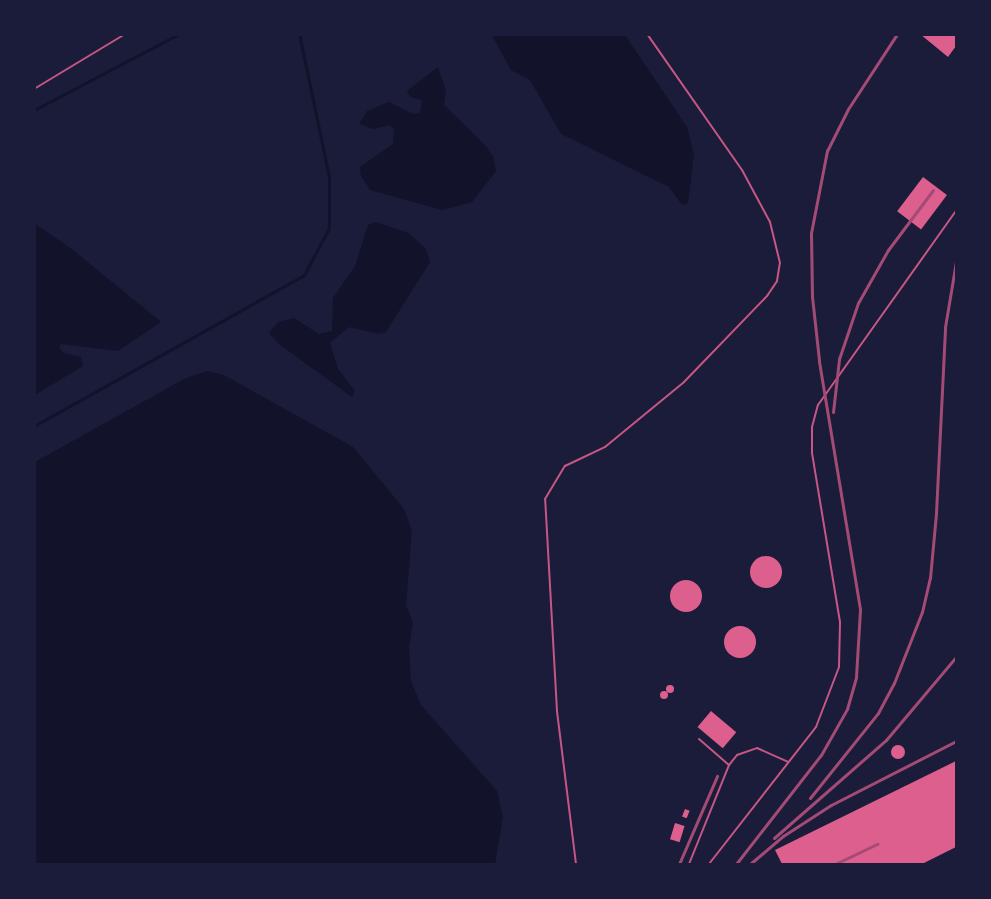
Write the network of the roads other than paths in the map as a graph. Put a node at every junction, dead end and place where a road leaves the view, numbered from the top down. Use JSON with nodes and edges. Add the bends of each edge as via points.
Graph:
{"nodes":[{"id":1,"x":124,"y":34,"type":"edge"},
{"id":2,"x":647,"y":34,"type":"edge"},
{"id":3,"x":34,"y":89,"type":"edge"},
{"id":4,"x":957,"y":211,"type":"edge"},
{"id":5,"x":699,"y":740,"type":"dead end"},
{"id":6,"x":788,"y":762,"type":"junction"},
{"id":7,"x":729,"y":765,"type":"junction"},
{"id":8,"x":576,"y":864,"type":"edge"},
{"id":9,"x":689,"y":864,"type":"edge"},
{"id":10,"x":709,"y":864,"type":"edge"}],
"edges":[{"from":1,"to":3,"type":"lane"},
{"from":2,"to":8,"type":"lane","via":[[742,170],[770,222],[780,263],[777,281],[767,296],[684,382],[604,447],[565,466],[545,500],[557,711]]},
{"from":4,"to":6,"type":"lane","via":[[824,394],[814,416],[812,452],[840,622],[841,653],[825,713]]},
{"from":5,"to":7,"type":"lane"},
{"from":6,"to":7,"type":"lane","via":[[757,748],[743,751]]},
{"from":6,"to":10,"type":"lane"},
{"from":7,"to":9,"type":"lane"}]}
